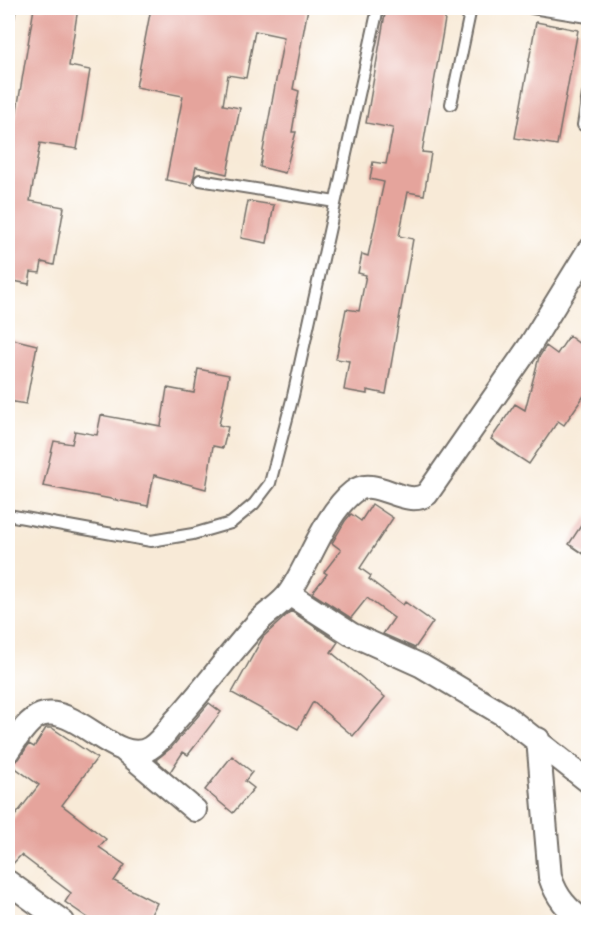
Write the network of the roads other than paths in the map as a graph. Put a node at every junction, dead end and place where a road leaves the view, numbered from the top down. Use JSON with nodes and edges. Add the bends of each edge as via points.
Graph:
{"nodes":[{"id":1,"x":9,"y":8,"type":"edge"},
{"id":2,"x":378,"y":8,"type":"edge"},
{"id":3,"x":471,"y":8,"type":"edge"},
{"id":4,"x":532,"y":8,"type":"edge"},
{"id":5,"x":588,"y":17,"type":"edge"},
{"id":6,"x":8,"y":19,"type":"edge"},
{"id":7,"x":588,"y":94,"type":"edge"},
{"id":8,"x":451,"y":104,"type":"dead end"},
{"id":9,"x":583,"y":125,"type":"dead end"},
{"id":10,"x":200,"y":180,"type":"dead end"},
{"id":11,"x":335,"y":202,"type":"junction"},
{"id":12,"x":588,"y":251,"type":"edge"},
{"id":13,"x":8,"y":515,"type":"edge"},
{"id":14,"x":289,"y":594,"type":"junction"},
{"id":15,"x":538,"y":739,"type":"junction"},
{"id":16,"x":125,"y":751,"type":"junction"},
{"id":17,"x":8,"y":752,"type":"edge"},
{"id":18,"x":565,"y":762,"type":"junction"},
{"id":19,"x":588,"y":762,"type":"edge"},
{"id":20,"x":588,"y":781,"type":"edge"},
{"id":21,"x":195,"y":810,"type":"dead end"},
{"id":22,"x":8,"y":882,"type":"edge"},
{"id":23,"x":63,"y":922,"type":"edge"},
{"id":24,"x":585,"y":922,"type":"edge"}],
"edges":[{"from":1,"to":6,"type":"lane"},
{"from":2,"to":11,"type":"lane"},
{"from":3,"to":8,"type":"lane"},
{"from":4,"to":5,"type":"lane"},
{"from":7,"to":9,"type":"lane"},
{"from":10,"to":11,"type":"lane"},
{"from":11,"to":13,"type":"lane","via":[[270,483],[254,504],[231,523],[151,541]]},
{"from":12,"to":14,"type":"street","via":[[519,363],[427,494],[410,498],[367,486],[351,493]]},
{"from":14,"to":15,"type":"street","via":[[351,634],[422,666]]},
{"from":14,"to":16,"type":"street","via":[[261,620],[155,743],[144,751]]},
{"from":15,"to":18,"type":"street"},
{"from":15,"to":24,"type":"street","via":[[550,877],[565,906]]},
{"from":16,"to":17,"type":"street","via":[[55,714],[42,715],[31,722]]},
{"from":16,"to":21,"type":"street"},
{"from":18,"to":19,"type":"street"},
{"from":18,"to":20,"type":"street"},
{"from":22,"to":23,"type":"street"}]}
